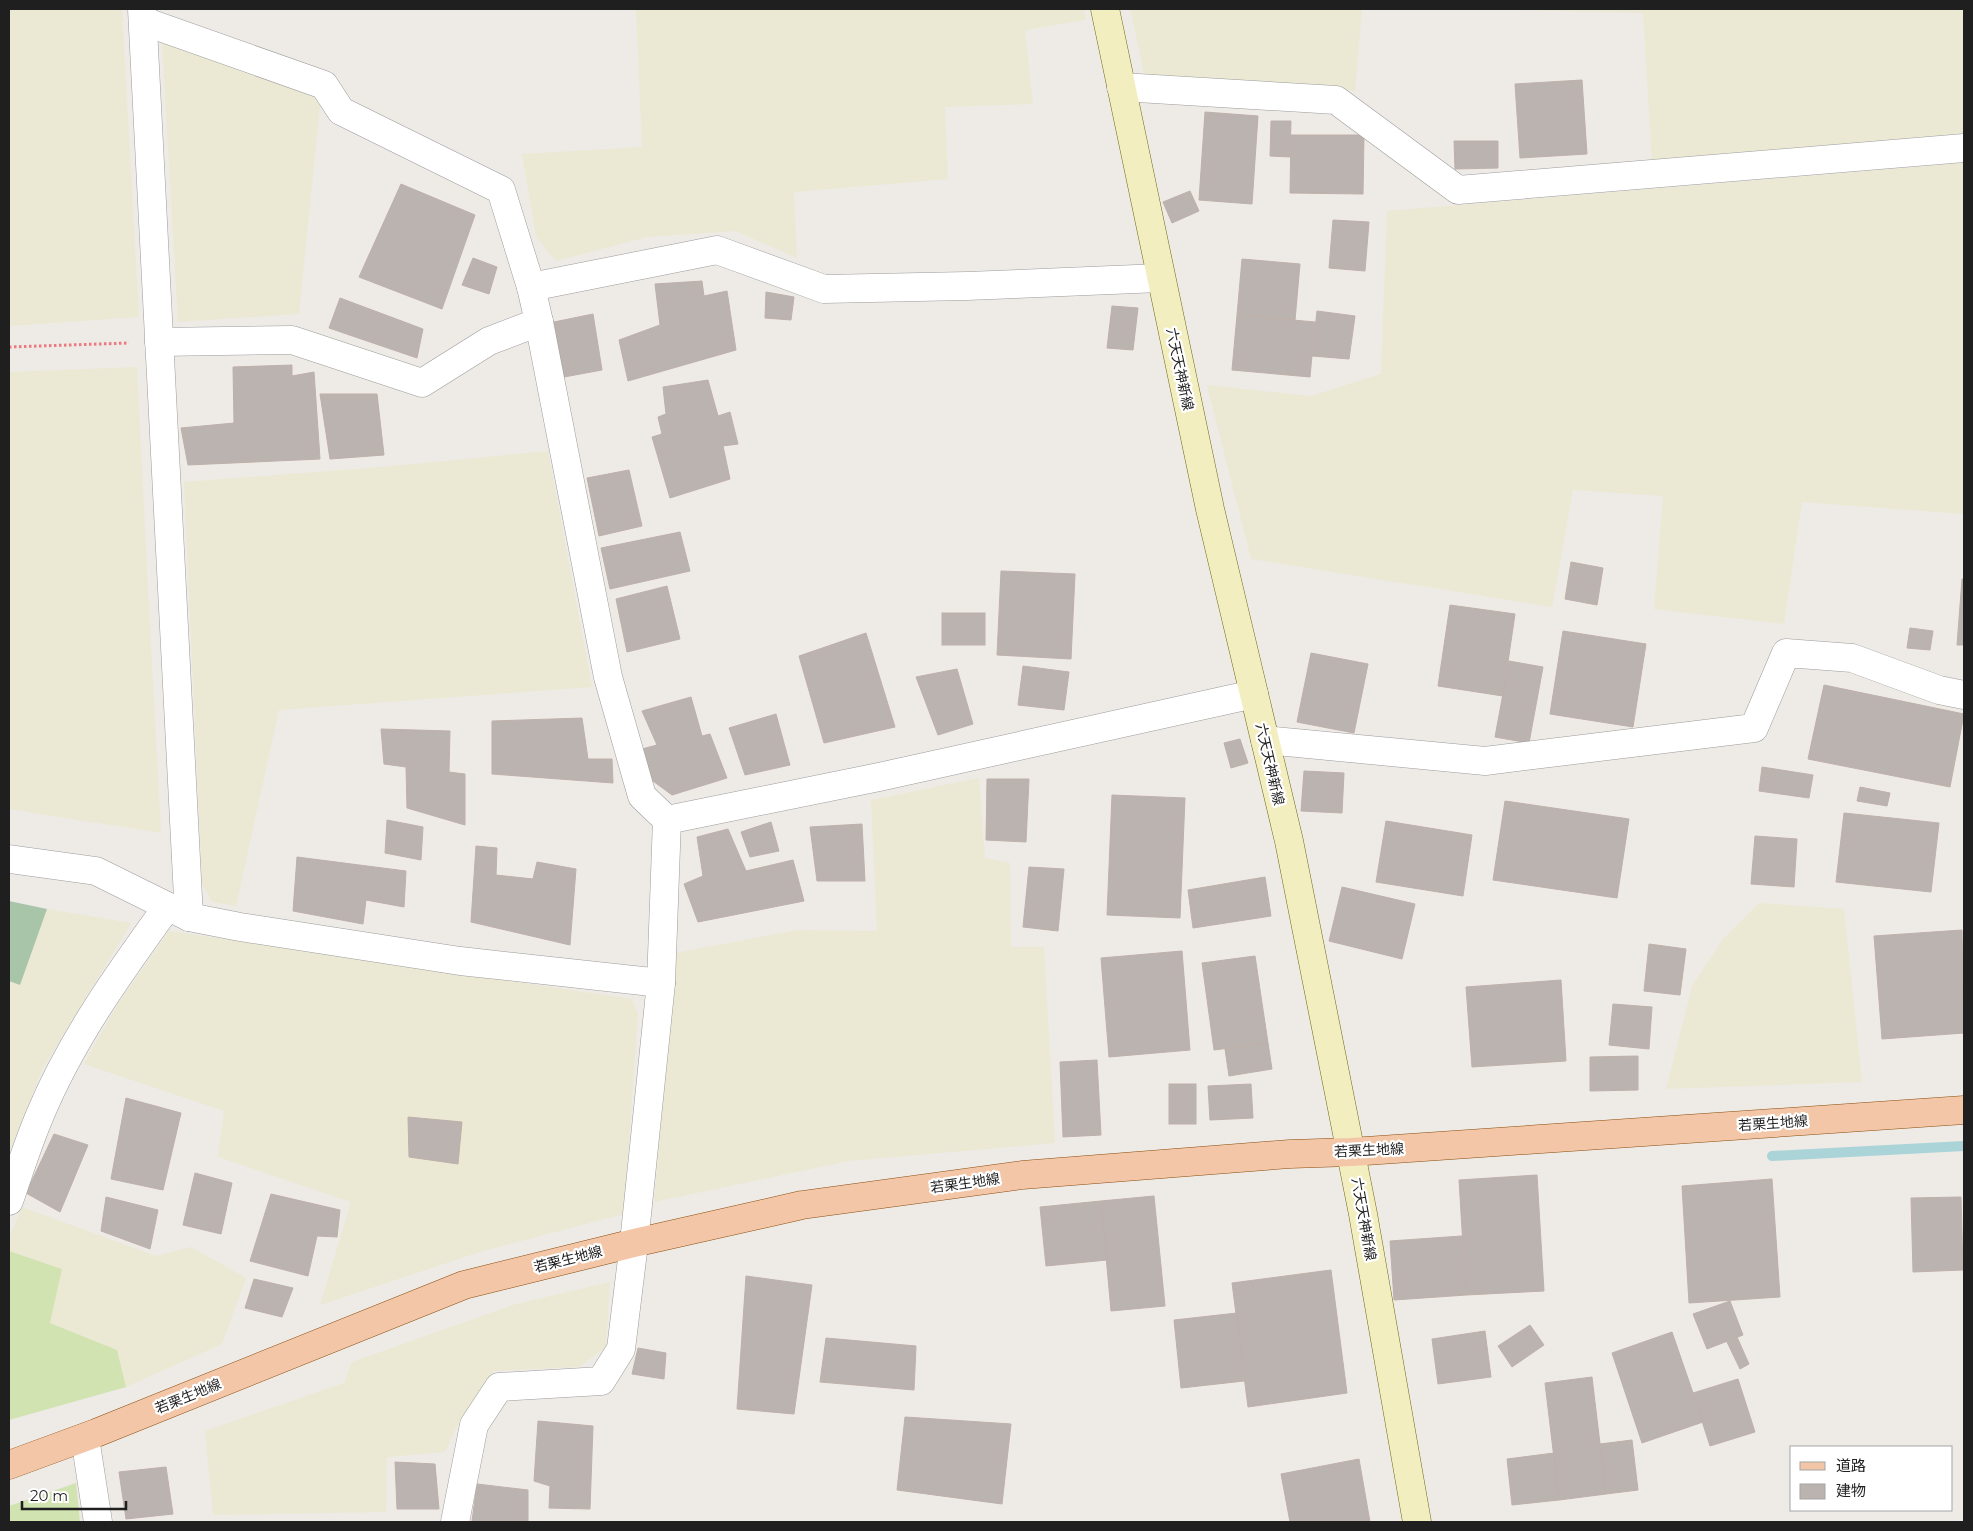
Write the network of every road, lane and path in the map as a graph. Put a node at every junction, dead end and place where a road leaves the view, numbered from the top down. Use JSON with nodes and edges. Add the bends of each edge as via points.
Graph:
{"nodes":[{"id":1,"x":1105,"y":9,"type":"edge"},
{"id":2,"x":143,"y":15,"type":"edge"},
{"id":3,"x":1121,"y":87,"type":"junction"},
{"id":4,"x":1964,"y":148,"type":"edge"},
{"id":5,"x":1160,"y":278,"type":"junction"},
{"id":6,"x":531,"y":287,"type":"junction"},
{"id":7,"x":539,"y":322,"type":"junction"},
{"id":8,"x":159,"y":342,"type":"junction"},
{"id":9,"x":9,"y":347,"type":"edge"},
{"id":10,"x":1254,"y":694,"type":"junction"},
{"id":11,"x":1964,"y":695,"type":"edge"},
{"id":12,"x":1265,"y":740,"type":"junction"},
{"id":13,"x":667,"y":820,"type":"junction"},
{"id":14,"x":9,"y":859,"type":"edge"},
{"id":15,"x":178,"y":912,"type":"junction"},
{"id":16,"x":660,"y":983,"type":"junction"},
{"id":17,"x":1964,"y":1110,"type":"edge"},
{"id":18,"x":1351,"y":1152,"type":"junction"},
{"id":19,"x":9,"y":1201,"type":"edge"},
{"id":20,"x":634,"y":1243,"type":"junction"},
{"id":21,"x":85,"y":1438,"type":"junction"},
{"id":22,"x":9,"y":1465,"type":"edge"},
{"id":23,"x":98,"y":1522,"type":"edge"},
{"id":24,"x":455,"y":1522,"type":"edge"},
{"id":25,"x":1418,"y":1522,"type":"edge"}],
"edges":[{"from":1,"to":3,"type":"main road","name":"六天天神新線"},
{"from":2,"to":6,"type":"street","via":[[324,85],[341,111],[501,190]]},
{"from":2,"to":8,"type":"street"},
{"from":3,"to":4,"type":"street","via":[[1336,100],[1458,190]]},
{"from":3,"to":5,"type":"main road","name":"六天天神新線"},
{"from":5,"to":6,"type":"street","via":[[824,289],[717,250]]},
{"from":5,"to":10,"type":"main road","name":"六天天神新線"},
{"from":6,"to":7,"type":"street"},
{"from":7,"to":8,"type":"street","via":[[489,341],[422,383],[292,340]]},
{"from":7,"to":13,"type":"street","via":[[608,677],[642,796]]},
{"from":8,"to":9,"type":"path"},
{"from":8,"to":15,"type":"street"},
{"from":10,"to":12,"type":"main road","name":"六天天神新線"},
{"from":10,"to":13,"type":"street"},
{"from":11,"to":12,"type":"street","via":[[1939,690],[1852,658],[1786,653],[1754,728],[1485,761]]},
{"from":12,"to":18,"type":"main road","name":"六天天神新線","via":[[1289,841]]},
{"from":13,"to":16,"type":"street"},
{"from":14,"to":15,"type":"street","via":[[96,871]]},
{"from":15,"to":16,"type":"street","via":[[460,961]]},
{"from":15,"to":19,"type":"street","via":[[116,976],[40,1114]]},
{"from":16,"to":20,"type":"street"},
{"from":17,"to":18,"type":"main road","name":"若栗生地線"},
{"from":18,"to":20,"type":"main road","name":"若栗生地線","via":[[1022,1175],[802,1205]]},
{"from":18,"to":25,"type":"main road","name":"六天天神新線"},
{"from":20,"to":21,"type":"main road","name":"若栗生地線","via":[[464,1285]]},
{"from":20,"to":24,"type":"street","via":[[620,1349],[601,1381],[499,1387],[474,1425]]},
{"from":21,"to":22,"type":"main road","name":"若栗生地線"},
{"from":21,"to":23,"type":"street"}]}
